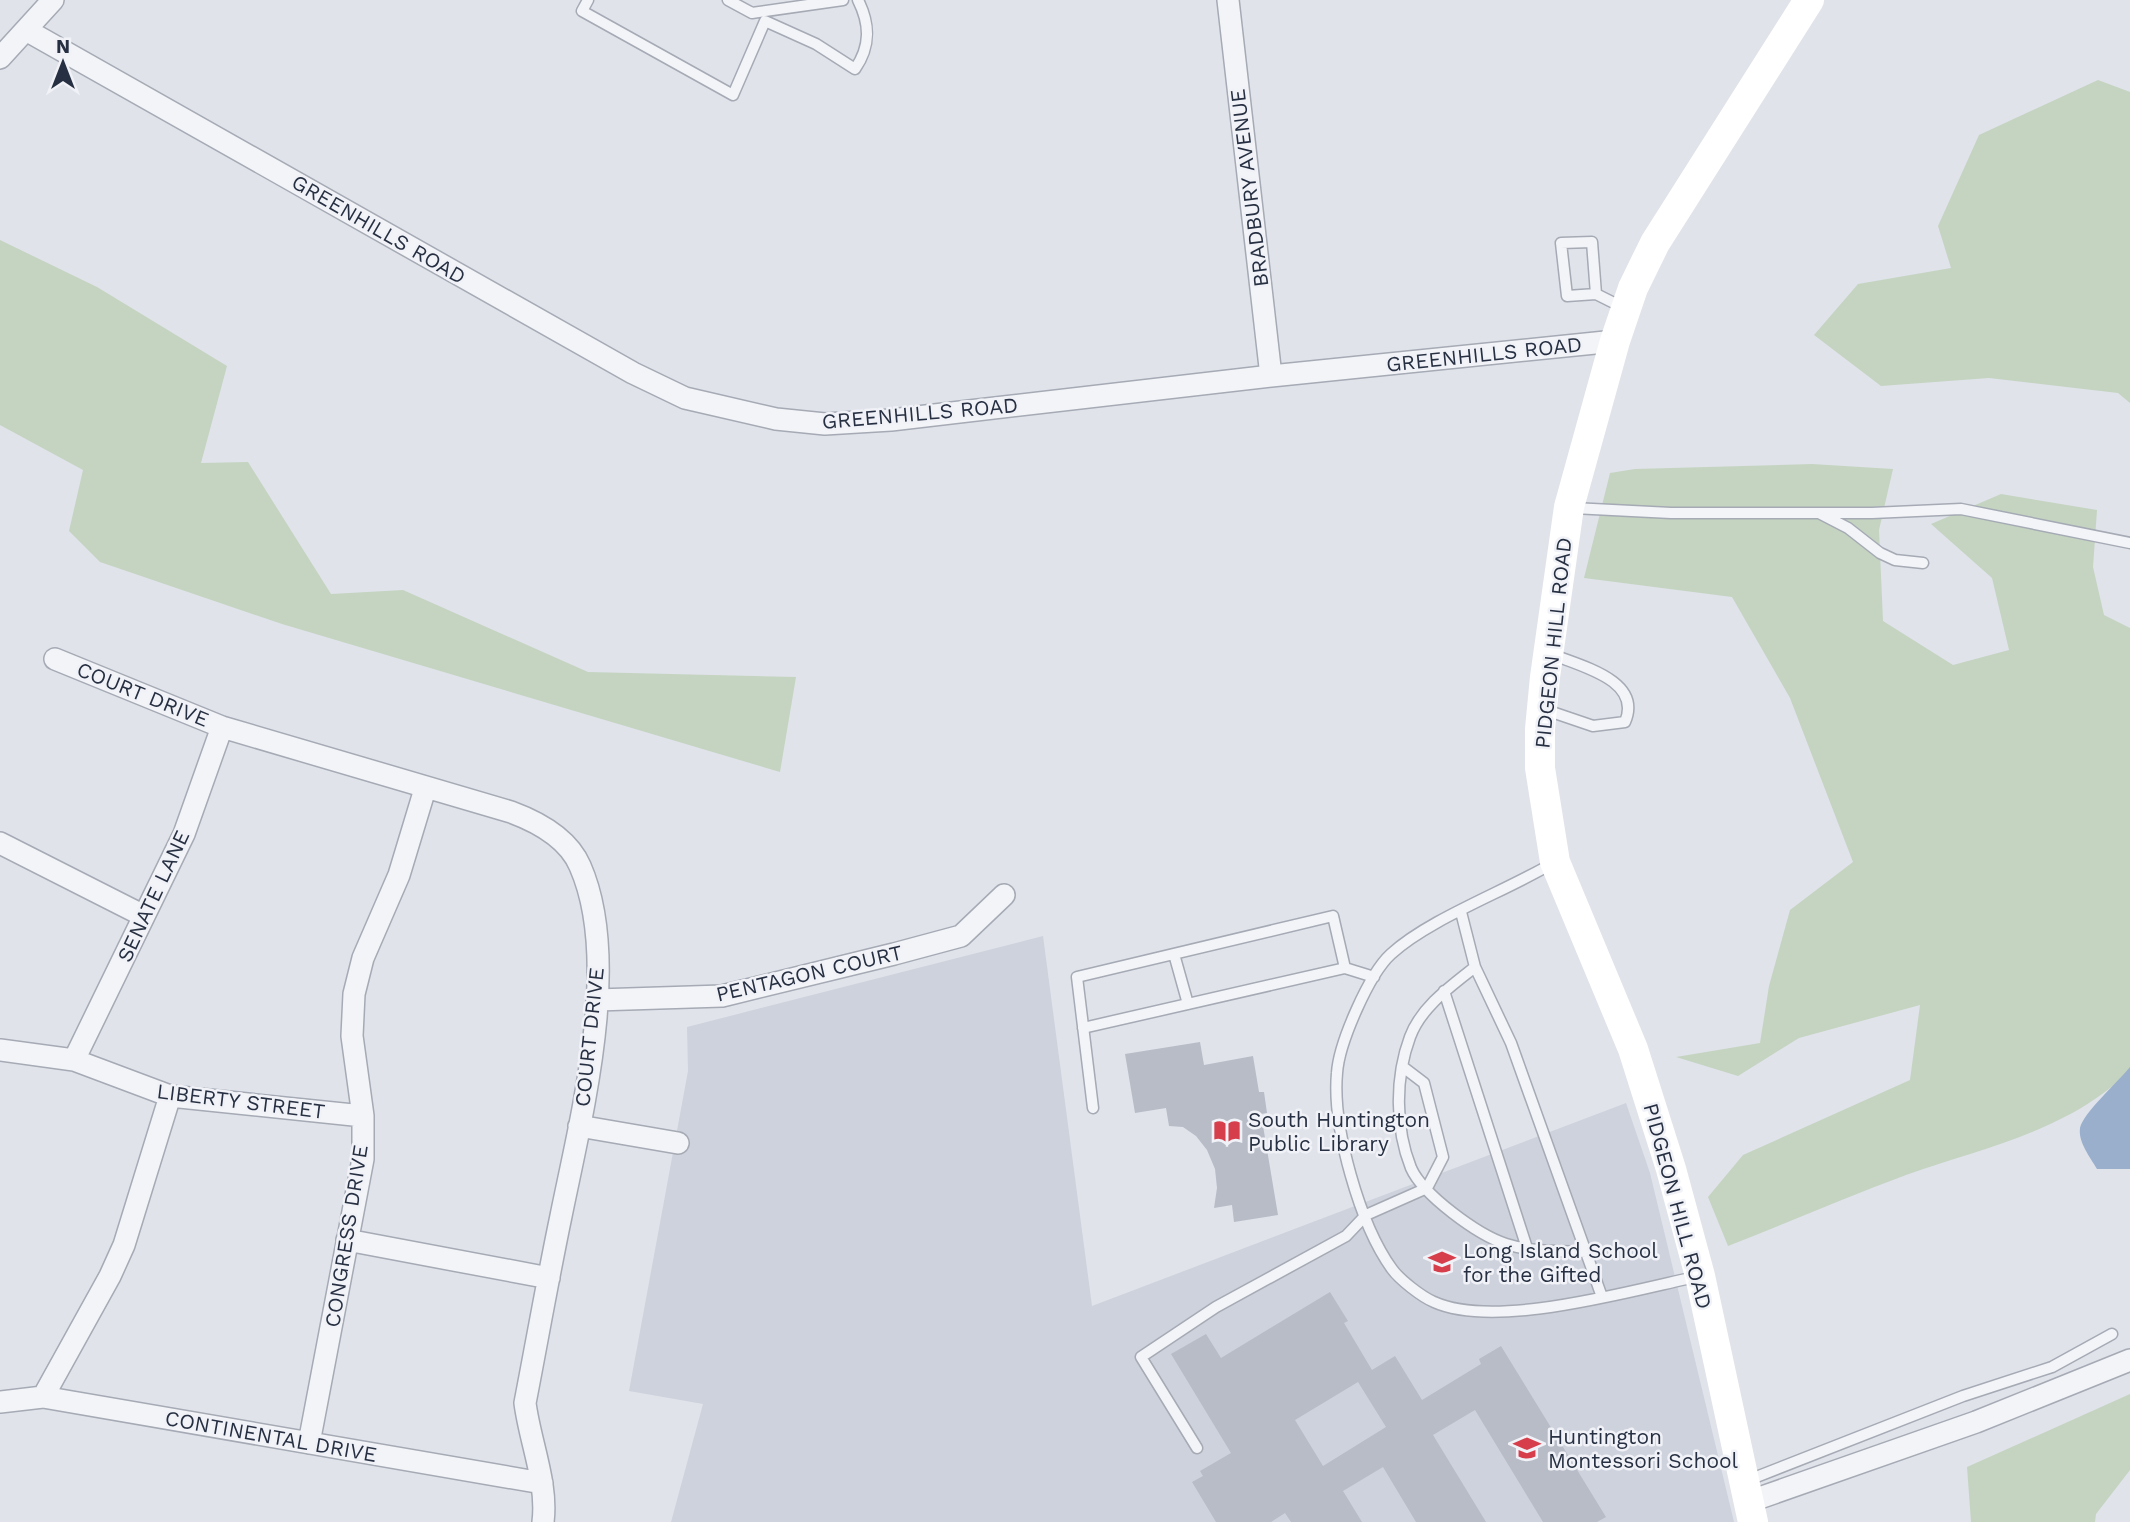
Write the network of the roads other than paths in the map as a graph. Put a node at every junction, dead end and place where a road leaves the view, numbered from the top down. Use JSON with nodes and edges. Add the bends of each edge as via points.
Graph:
{"nodes":[{"id":1,"x":53,"y":0,"type":"edge"},
{"id":2,"x":588,"y":0,"type":"edge"},
{"id":3,"x":728,"y":0,"type":"edge"},
{"id":4,"x":843,"y":0,"type":"edge"},
{"id":5,"x":858,"y":0,"type":"edge"},
{"id":6,"x":1228,"y":0,"type":"edge"},
{"id":7,"x":1809,"y":0,"type":"edge"},
{"id":8,"x":26,"y":30,"type":"junction"},
{"id":9,"x":0,"y":58,"type":"edge"},
{"id":10,"x":1596,"y":295,"type":"junction"},
{"id":11,"x":1626,"y":309,"type":"junction"},
{"id":12,"x":1615,"y":341,"type":"junction"},
{"id":13,"x":1271,"y":376,"type":"junction"},
{"id":14,"x":1569,"y":508,"type":"junction"},
{"id":15,"x":1816,"y":512,"type":"junction"},
{"id":16,"x":2130,"y":542,"type":"edge"},
{"id":17,"x":1923,"y":563,"type":"dead end"},
{"id":18,"x":1548,"y":653,"type":"junction"},
{"id":19,"x":55,"y":659,"type":"dead end"},
{"id":20,"x":1542,"y":709,"type":"junction"},
{"id":21,"x":222,"y":727,"type":"junction"},
{"id":22,"x":425,"y":789,"type":"junction"},
{"id":23,"x":0,"y":843,"type":"edge"},
{"id":24,"x":1555,"y":862,"type":"junction"},
{"id":25,"x":1004,"y":895,"type":"dead end"},
{"id":26,"x":1461,"y":912,"type":"junction"},
{"id":27,"x":145,"y":916,"type":"junction"},
{"id":28,"x":1174,"y":954,"type":"junction"},
{"id":29,"x":1475,"y":967,"type":"junction"},
{"id":30,"x":1345,"y":968,"type":"junction"},
{"id":31,"x":1374,"y":977,"type":"junction"},
{"id":32,"x":1444,"y":991,"type":"junction"},
{"id":33,"x":597,"y":1000,"type":"junction"},
{"id":34,"x":1188,"y":1004,"type":"junction"},
{"id":35,"x":1083,"y":1028,"type":"junction"},
{"id":36,"x":0,"y":1050,"type":"edge"},
{"id":37,"x":74,"y":1060,"type":"junction"},
{"id":38,"x":1403,"y":1067,"type":"junction"},
{"id":39,"x":170,"y":1096,"type":"junction"},
{"id":40,"x":1093,"y":1108,"type":"dead end"},
{"id":41,"x":363,"y":1116,"type":"junction"},
{"id":42,"x":579,"y":1126,"type":"junction"},
{"id":43,"x":678,"y":1143,"type":"dead end"},
{"id":44,"x":1427,"y":1188,"type":"junction"},
{"id":45,"x":1366,"y":1215,"type":"junction"},
{"id":46,"x":347,"y":1240,"type":"junction"},
{"id":47,"x":1527,"y":1248,"type":"junction"},
{"id":48,"x":1586,"y":1252,"type":"junction"},
{"id":49,"x":1700,"y":1276,"type":"junction"},
{"id":50,"x":548,"y":1278,"type":"junction"},
{"id":51,"x":1602,"y":1297,"type":"junction"},
{"id":52,"x":2112,"y":1334,"type":"dead end"},
{"id":53,"x":2130,"y":1360,"type":"edge"},
{"id":54,"x":43,"y":1397,"type":"junction"},
{"id":55,"x":0,"y":1402,"type":"edge"},
{"id":56,"x":309,"y":1443,"type":"junction"},
{"id":57,"x":1197,"y":1448,"type":"dead end"},
{"id":58,"x":542,"y":1483,"type":"junction"},
{"id":59,"x":1748,"y":1502,"type":"edge"},
{"id":60,"x":542,"y":1522,"type":"edge"}],
"edges":[{"from":1,"to":8,"type":"street"},
{"from":2,"to":5,"type":"lane","via":[[582,11],[733,94],[765,21],[816,44],[855,69],[864,57],[868,21]]},
{"from":3,"to":4,"type":"lane","via":[[752,13]]},
{"from":6,"to":13,"type":"street","name":"BRADBURY AVENUE"},
{"from":7,"to":11,"type":"street","name":"PIDGEON HILL ROAD","via":[[1655,243]]},
{"from":8,"to":9,"type":"street"},
{"from":8,"to":13,"type":"street","name":"GREENHILLS ROAD","via":[[633,373],[685,398],[776,419],[825,424]]},
{"from":10,"to":10,"type":"lane","via":[[1592,242],[1562,243],[1567,296]]},
{"from":10,"to":11,"type":"lane"},
{"from":11,"to":12,"type":"street","name":"PIDGEON HILL ROAD"},
{"from":12,"to":13,"type":"street","name":"GREENHILLS ROAD"},
{"from":12,"to":14,"type":"street","name":"PIDGEON HILL ROAD"},
{"from":14,"to":15,"type":"lane"},
{"from":14,"to":18,"type":"street","name":"PIDGEON HILL ROAD"},
{"from":15,"to":16,"type":"lane","via":[[1961,509]]},
{"from":15,"to":17,"type":"lane","via":[[1848,528],[1880,553]]},
{"from":18,"to":20,"type":"street","name":"PIDGEON HILL ROAD"},
{"from":18,"to":20,"type":"lane","via":[[1606,677],[1627,694],[1631,709],[1625,722],[1592,726]]},
{"from":19,"to":21,"type":"street","name":"COURT DRIVE"},
{"from":20,"to":24,"type":"street","name":"PIDGEON HILL ROAD","via":[[1540,768]]},
{"from":21,"to":22,"type":"street","name":"COURT DRIVE"},
{"from":21,"to":27,"type":"street","name":"SENATE LANE","via":[[184,834]]},
{"from":22,"to":33,"type":"street","name":"COURT DRIVE","via":[[511,811],[561,840],[579,863],[592,900]]},
{"from":22,"to":41,"type":"street","name":"CONGRESS DRIVE","via":[[399,875],[363,958],[354,994],[352,1035]]},
{"from":23,"to":27,"type":"street"},
{"from":24,"to":26,"type":"lane"},
{"from":24,"to":49,"type":"street","name":"PIDGEON HILL ROAD","via":[[1633,1049]]},
{"from":25,"to":33,"type":"street","name":"PENTAGON COURT","via":[[961,936],[894,954],[722,996]]},
{"from":26,"to":29,"type":"lane"},
{"from":26,"to":31,"type":"lane","via":[[1390,954]]},
{"from":27,"to":37,"type":"street","name":"SENATE LANE"},
{"from":28,"to":30,"type":"lane","via":[[1333,916]]},
{"from":28,"to":34,"type":"lane"},
{"from":28,"to":35,"type":"lane","via":[[1077,977]]},
{"from":29,"to":32,"type":"lane"},
{"from":29,"to":48,"type":"lane","via":[[1511,1043]]},
{"from":30,"to":31,"type":"lane"},
{"from":30,"to":34,"type":"lane"},
{"from":31,"to":45,"type":"lane","via":[[1352,1023],[1337,1071],[1337,1117]]},
{"from":32,"to":38,"type":"lane","via":[[1410,1036]]},
{"from":32,"to":47,"type":"lane"},
{"from":33,"to":42,"type":"street","name":"COURT DRIVE"},
{"from":34,"to":35,"type":"lane"},
{"from":35,"to":40,"type":"lane"},
{"from":36,"to":37,"type":"street","name":"LIBERTY STREET"},
{"from":37,"to":39,"type":"street","name":"LIBERTY STREET"},
{"from":38,"to":44,"type":"lane","via":[[1398,1089],[1400,1119],[1412,1170]]},
{"from":38,"to":44,"type":"lane","via":[[1424,1083],[1443,1157]]},
{"from":39,"to":41,"type":"street","name":"LIBERTY STREET"},
{"from":39,"to":54,"type":"street","via":[[124,1245]]},
{"from":41,"to":46,"type":"street","name":"CONGRESS DRIVE","via":[[363,1159]]},
{"from":42,"to":43,"type":"street"},
{"from":42,"to":50,"type":"street","name":"COURT DRIVE"},
{"from":44,"to":45,"type":"lane"},
{"from":44,"to":47,"type":"lane","via":[[1468,1226],[1506,1244]]},
{"from":45,"to":51,"type":"lane","via":[[1393,1271],[1434,1302],[1476,1311],[1522,1312]]},
{"from":45,"to":57,"type":"lane","via":[[1346,1236],[1216,1307],[1141,1357]]},
{"from":46,"to":50,"type":"street"},
{"from":46,"to":56,"type":"street","name":"CONGRESS DRIVE"},
{"from":47,"to":48,"type":"lane"},
{"from":48,"to":51,"type":"lane"},
{"from":49,"to":51,"type":"lane"},
{"from":49,"to":59,"type":"street","name":"PIDGEON HILL ROAD"},
{"from":50,"to":58,"type":"street","name":"COURT DRIVE","via":[[525,1403]]},
{"from":52,"to":59,"type":"lane","via":[[2052,1367],[1792,1460]]},
{"from":53,"to":59,"type":"street","via":[[1976,1422]]},
{"from":54,"to":55,"type":"street","name":"CONTINENTAL DRIVE"},
{"from":54,"to":56,"type":"street","name":"CONTINENTAL DRIVE"},
{"from":56,"to":58,"type":"street","name":"CONTINENTAL DRIVE"},
{"from":58,"to":60,"type":"street","name":"COURT DRIVE"}]}
